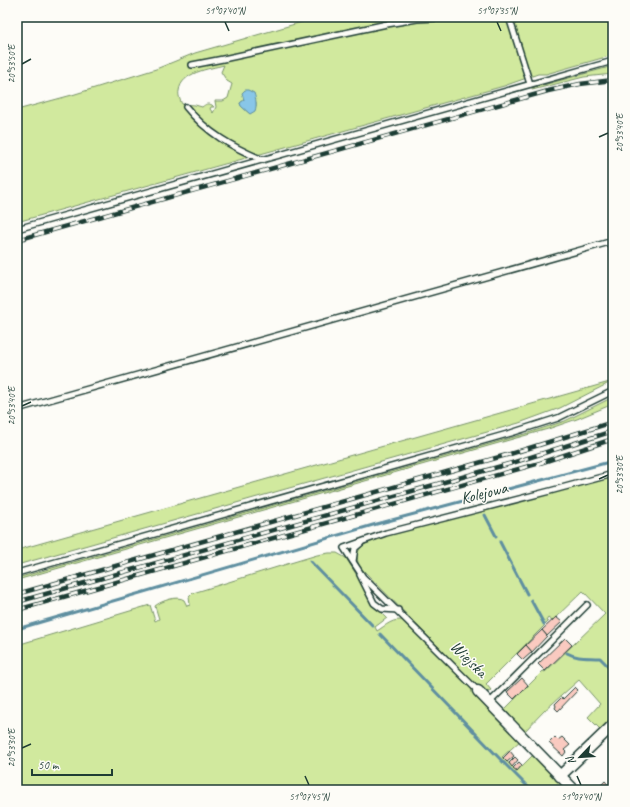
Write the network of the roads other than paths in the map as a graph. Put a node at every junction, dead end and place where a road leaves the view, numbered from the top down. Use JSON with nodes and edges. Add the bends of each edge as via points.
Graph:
{"nodes":[{"id":1,"x":455,"y":17,"type":"edge"},
{"id":2,"x":509,"y":17,"type":"edge"},
{"id":3,"x":613,"y":61,"type":"edge"},
{"id":4,"x":192,"y":64,"type":"dead end"},
{"id":5,"x":530,"y":84,"type":"junction"},
{"id":6,"x":186,"y":107,"type":"dead end"},
{"id":7,"x":263,"y":160,"type":"junction"},
{"id":8,"x":17,"y":229,"type":"edge"},
{"id":9,"x":613,"y":241,"type":"edge"},
{"id":10,"x":613,"y":391,"type":"edge"},
{"id":11,"x":17,"y":409,"type":"edge"},
{"id":12,"x":613,"y":474,"type":"edge"},
{"id":13,"x":363,"y":541,"type":"junction"},
{"id":14,"x":344,"y":548,"type":"joint"},
{"id":15,"x":353,"y":562,"type":"junction"},
{"id":16,"x":17,"y":573,"type":"edge"},
{"id":17,"x":367,"y":584,"type":"junction"},
{"id":18,"x":587,"y":605,"type":"dead end"},
{"id":19,"x":398,"y":610,"type":"junction"},
{"id":20,"x":478,"y":691,"type":"joint"},
{"id":21,"x":489,"y":703,"type":"junction"},
{"id":22,"x":613,"y":725,"type":"edge"},
{"id":23,"x":560,"y":776,"type":"junction"},
{"id":24,"x":574,"y":790,"type":"edge"}],
"edges":[{"from":1,"to":4,"type":"lane","via":[[387,24]]},
{"from":2,"to":5,"type":"lane"},
{"from":3,"to":5,"type":"lane"},
{"from":5,"to":7,"type":"lane"},
{"from":6,"to":7,"type":"lane","via":[[202,125],[217,136]]},
{"from":7,"to":8,"type":"lane"},
{"from":9,"to":11,"type":"lane"},
{"from":10,"to":16,"type":"lane","via":[[558,418],[511,433]]},
{"from":12,"to":13,"type":"lane","name":"Kolejowa"},
{"from":13,"to":14,"type":"lane","name":"Kolejowa"},
{"from":13,"to":15,"type":"lane","via":[[355,548]]},
{"from":14,"to":15,"type":"lane","name":"Wiejska"},
{"from":15,"to":17,"type":"lane","name":"Wiejska"},
{"from":17,"to":19,"type":"lane","name":"Wiejska"},
{"from":17,"to":19,"type":"lane","via":[[374,603],[382,609]]},
{"from":18,"to":21,"type":"lane"},
{"from":19,"to":20,"type":"lane","name":"Wiejska"},
{"from":20,"to":21,"type":"street","name":"Wiejska"},
{"from":21,"to":23,"type":"street","name":"Wiejska"},
{"from":22,"to":23,"type":"street"},
{"from":23,"to":24,"type":"street","name":"Wiejska"}]}
